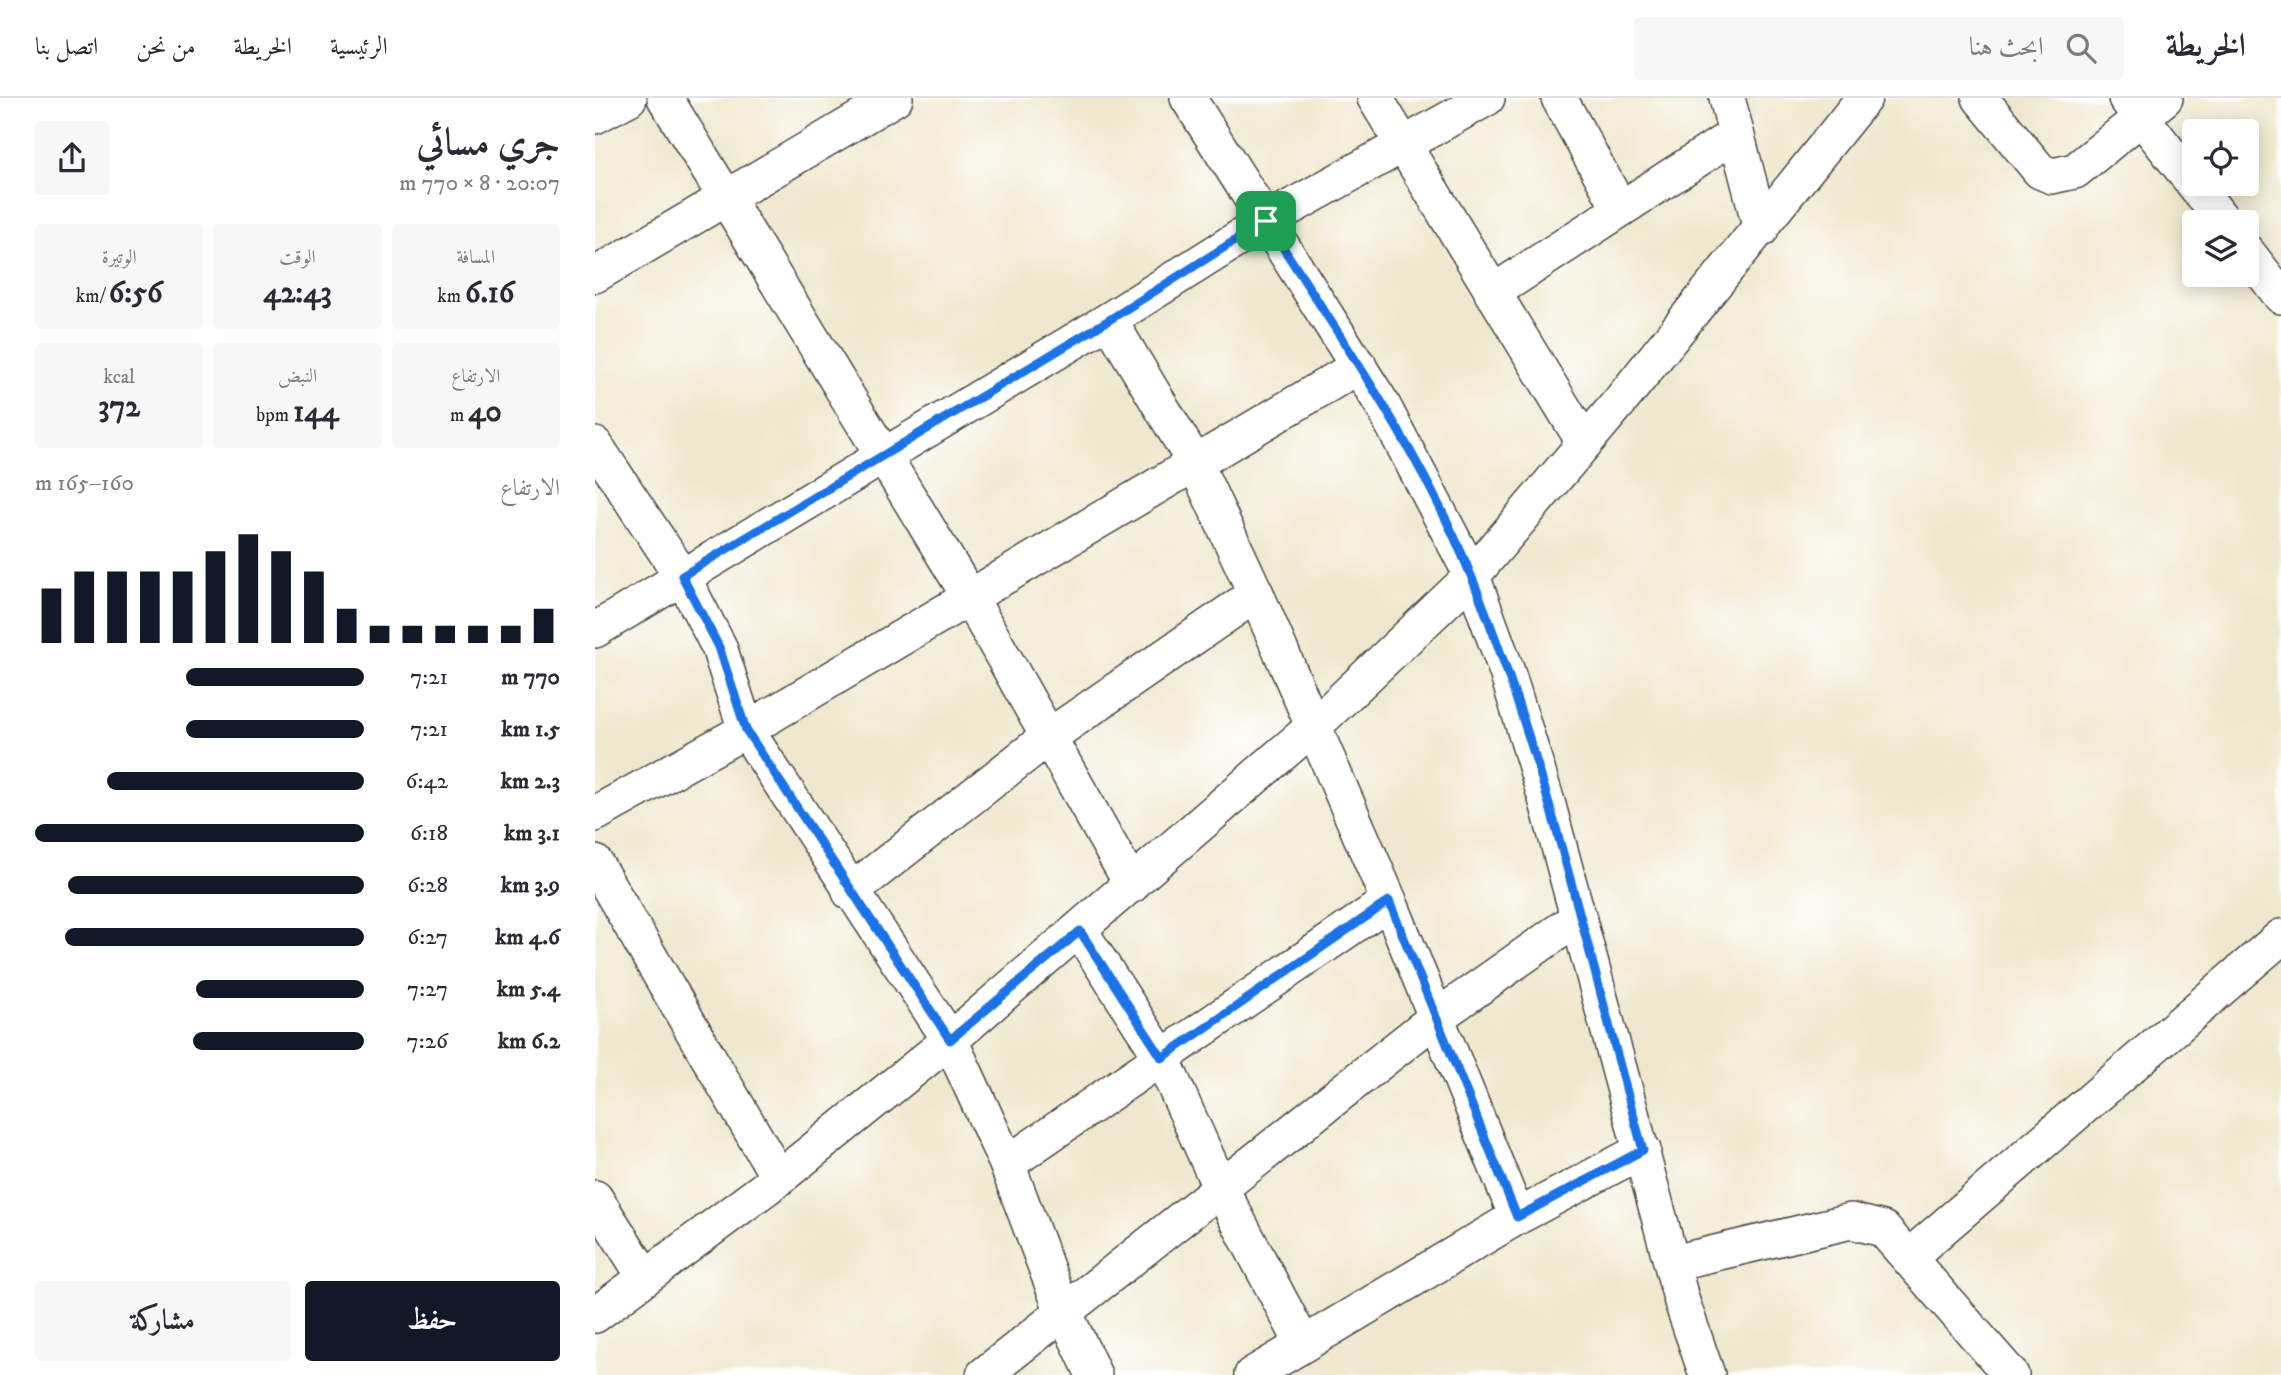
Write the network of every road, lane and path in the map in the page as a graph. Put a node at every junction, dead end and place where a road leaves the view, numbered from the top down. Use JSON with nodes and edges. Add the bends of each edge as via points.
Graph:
{"nodes":[{"id":1,"x":629,"y":98,"type":"edge"},
{"id":2,"x":665,"y":98,"type":"edge"},
{"id":3,"x":895,"y":98,"type":"edge"},
{"id":4,"x":1188,"y":98,"type":"edge"},
{"id":5,"x":1375,"y":98,"type":"edge"},
{"id":6,"x":1487,"y":98,"type":"edge"},
{"id":7,"x":1559,"y":98,"type":"edge"},
{"id":8,"x":1727,"y":98,"type":"edge"},
{"id":9,"x":1864,"y":98,"type":"edge"},
{"id":10,"x":1980,"y":98,"type":"edge"},
{"id":11,"x":2144,"y":105,"type":"edge"},
{"id":12,"x":595,"y":116,"type":"edge"},
{"id":13,"x":1736,"y":134,"type":"junction"},
{"id":14,"x":1402,"y":144,"type":"junction"},
{"id":15,"x":725,"y":198,"type":"junction"},
{"id":16,"x":1620,"y":209,"type":"junction"},
{"id":17,"x":2216,"y":210,"type":"edge"},
{"id":18,"x":1266,"y":221,"type":"junction"},
{"id":19,"x":1761,"y":229,"type":"junction"},
{"id":20,"x":2259,"y":268,"type":"edge"},
{"id":21,"x":595,"y":275,"type":"edge"},
{"id":22,"x":1492,"y":293,"type":"junction"},
{"id":23,"x":2281,"y":296,"type":"edge"},
{"id":24,"x":1109,"y":320,"type":"junction"},
{"id":25,"x":1359,"y":366,"type":"junction"},
{"id":26,"x":1584,"y":442,"type":"junction"},
{"id":27,"x":595,"y":445,"type":"edge"},
{"id":28,"x":884,"y":456,"type":"junction"},
{"id":29,"x":1196,"y":465,"type":"junction"},
{"id":30,"x":682,"y":576,"type":"junction"},
{"id":31,"x":1472,"y":576,"type":"junction"},
{"id":32,"x":1256,"y":594,"type":"junction"},
{"id":33,"x":969,"y":596,"type":"junction"},
{"id":34,"x":595,"y":630,"type":"edge"},
{"id":35,"x":1313,"y":727,"type":"junction"},
{"id":36,"x":746,"y":730,"type":"junction"},
{"id":37,"x":1047,"y":738,"type":"junction"},
{"id":38,"x":595,"y":814,"type":"edge"},
{"id":39,"x":595,"y":863,"type":"edge"},
{"id":40,"x":1132,"y":885,"type":"junction"},
{"id":41,"x":850,"y":892,"type":"junction"},
{"id":42,"x":1389,"y":901,"type":"junction"},
{"id":43,"x":1579,"y":917,"type":"junction"},
{"id":44,"x":1080,"y":931,"type":"junction"},
{"id":45,"x":2281,"y":937,"type":"edge"},
{"id":46,"x":1437,"y":1017,"type":"junction"},
{"id":47,"x":950,"y":1040,"type":"junction"},
{"id":48,"x":1162,"y":1058,"type":"junction"},
{"id":49,"x":1643,"y":1150,"type":"junction"},
{"id":50,"x":1007,"y":1164,"type":"junction"},
{"id":51,"x":779,"y":1178,"type":"junction"},
{"id":52,"x":1221,"y":1189,"type":"junction"},
{"id":53,"x":595,"y":1198,"type":"edge"},
{"id":54,"x":1517,"y":1217,"type":"junction"},
{"id":55,"x":1910,"y":1256,"type":"junction"},
{"id":56,"x":1672,"y":1263,"type":"junction"},
{"id":57,"x":645,"y":1277,"type":"junction"},
{"id":58,"x":1064,"y":1310,"type":"junction"},
{"id":59,"x":595,"y":1315,"type":"edge"},
{"id":60,"x":1303,"y":1344,"type":"junction"},
{"id":61,"x":984,"y":1375,"type":"edge"},
{"id":62,"x":1094,"y":1375,"type":"edge"},
{"id":63,"x":1252,"y":1375,"type":"edge"},
{"id":64,"x":1707,"y":1375,"type":"edge"},
{"id":65,"x":2011,"y":1375,"type":"edge"}],
"edges":[{"from":1,"to":12,"type":"street"},
{"from":2,"to":15,"type":"street"},
{"from":3,"to":15,"type":"street"},
{"from":4,"to":18,"type":"street"},
{"from":5,"to":14,"type":"street"},
{"from":6,"to":14,"type":"street"},
{"from":7,"to":16,"type":"street"},
{"from":8,"to":13,"type":"street"},
{"from":9,"to":19,"type":"street"},
{"from":10,"to":11,"type":"street","via":[[2040,171],[2052,176],[2075,170]]},
{"from":11,"to":17,"type":"street"},
{"from":13,"to":16,"type":"street"},
{"from":13,"to":19,"type":"street"},
{"from":14,"to":18,"type":"street"},
{"from":14,"to":22,"type":"street"},
{"from":15,"to":21,"type":"street"},
{"from":15,"to":28,"type":"street"},
{"from":16,"to":22,"type":"street"},
{"from":18,"to":24,"type":"street"},
{"from":18,"to":25,"type":"street"},
{"from":19,"to":26,"type":"street"},
{"from":20,"to":23,"type":"street"},
{"from":22,"to":26,"type":"street"},
{"from":24,"to":28,"type":"street"},
{"from":24,"to":29,"type":"street"},
{"from":25,"to":29,"type":"street"},
{"from":25,"to":31,"type":"street"},
{"from":26,"to":31,"type":"street"},
{"from":27,"to":30,"type":"street"},
{"from":28,"to":30,"type":"street"},
{"from":28,"to":33,"type":"street"},
{"from":29,"to":32,"type":"street"},
{"from":29,"to":33,"type":"street"},
{"from":30,"to":34,"type":"street"},
{"from":30,"to":36,"type":"street","via":[[719,647]]},
{"from":31,"to":35,"type":"street"},
{"from":31,"to":43,"type":"street","via":[[1507,672]]},
{"from":32,"to":35,"type":"street"},
{"from":32,"to":37,"type":"street"},
{"from":33,"to":36,"type":"street"},
{"from":33,"to":37,"type":"street"},
{"from":35,"to":40,"type":"street"},
{"from":35,"to":42,"type":"street"},
{"from":36,"to":38,"type":"street"},
{"from":36,"to":41,"type":"street"},
{"from":37,"to":40,"type":"street"},
{"from":37,"to":41,"type":"street"},
{"from":39,"to":51,"type":"street"},
{"from":40,"to":44,"type":"street"},
{"from":41,"to":47,"type":"street"},
{"from":42,"to":46,"type":"street"},
{"from":42,"to":48,"type":"street"},
{"from":43,"to":46,"type":"street"},
{"from":43,"to":49,"type":"street"},
{"from":44,"to":47,"type":"street"},
{"from":44,"to":48,"type":"street"},
{"from":45,"to":55,"type":"street"},
{"from":46,"to":52,"type":"street"},
{"from":46,"to":54,"type":"street"},
{"from":47,"to":50,"type":"street"},
{"from":47,"to":51,"type":"street"},
{"from":48,"to":50,"type":"street"},
{"from":48,"to":52,"type":"street"},
{"from":49,"to":54,"type":"street"},
{"from":49,"to":56,"type":"street"},
{"from":50,"to":58,"type":"street"},
{"from":51,"to":57,"type":"street"},
{"from":52,"to":58,"type":"street"},
{"from":52,"to":60,"type":"street"},
{"from":53,"to":57,"type":"street"},
{"from":54,"to":60,"type":"street"},
{"from":55,"to":56,"type":"street","via":[[1883,1229],[1851,1221]]},
{"from":55,"to":65,"type":"street"},
{"from":56,"to":64,"type":"street"},
{"from":57,"to":59,"type":"street"},
{"from":58,"to":61,"type":"street"},
{"from":58,"to":62,"type":"street"},
{"from":60,"to":63,"type":"street"}]}
